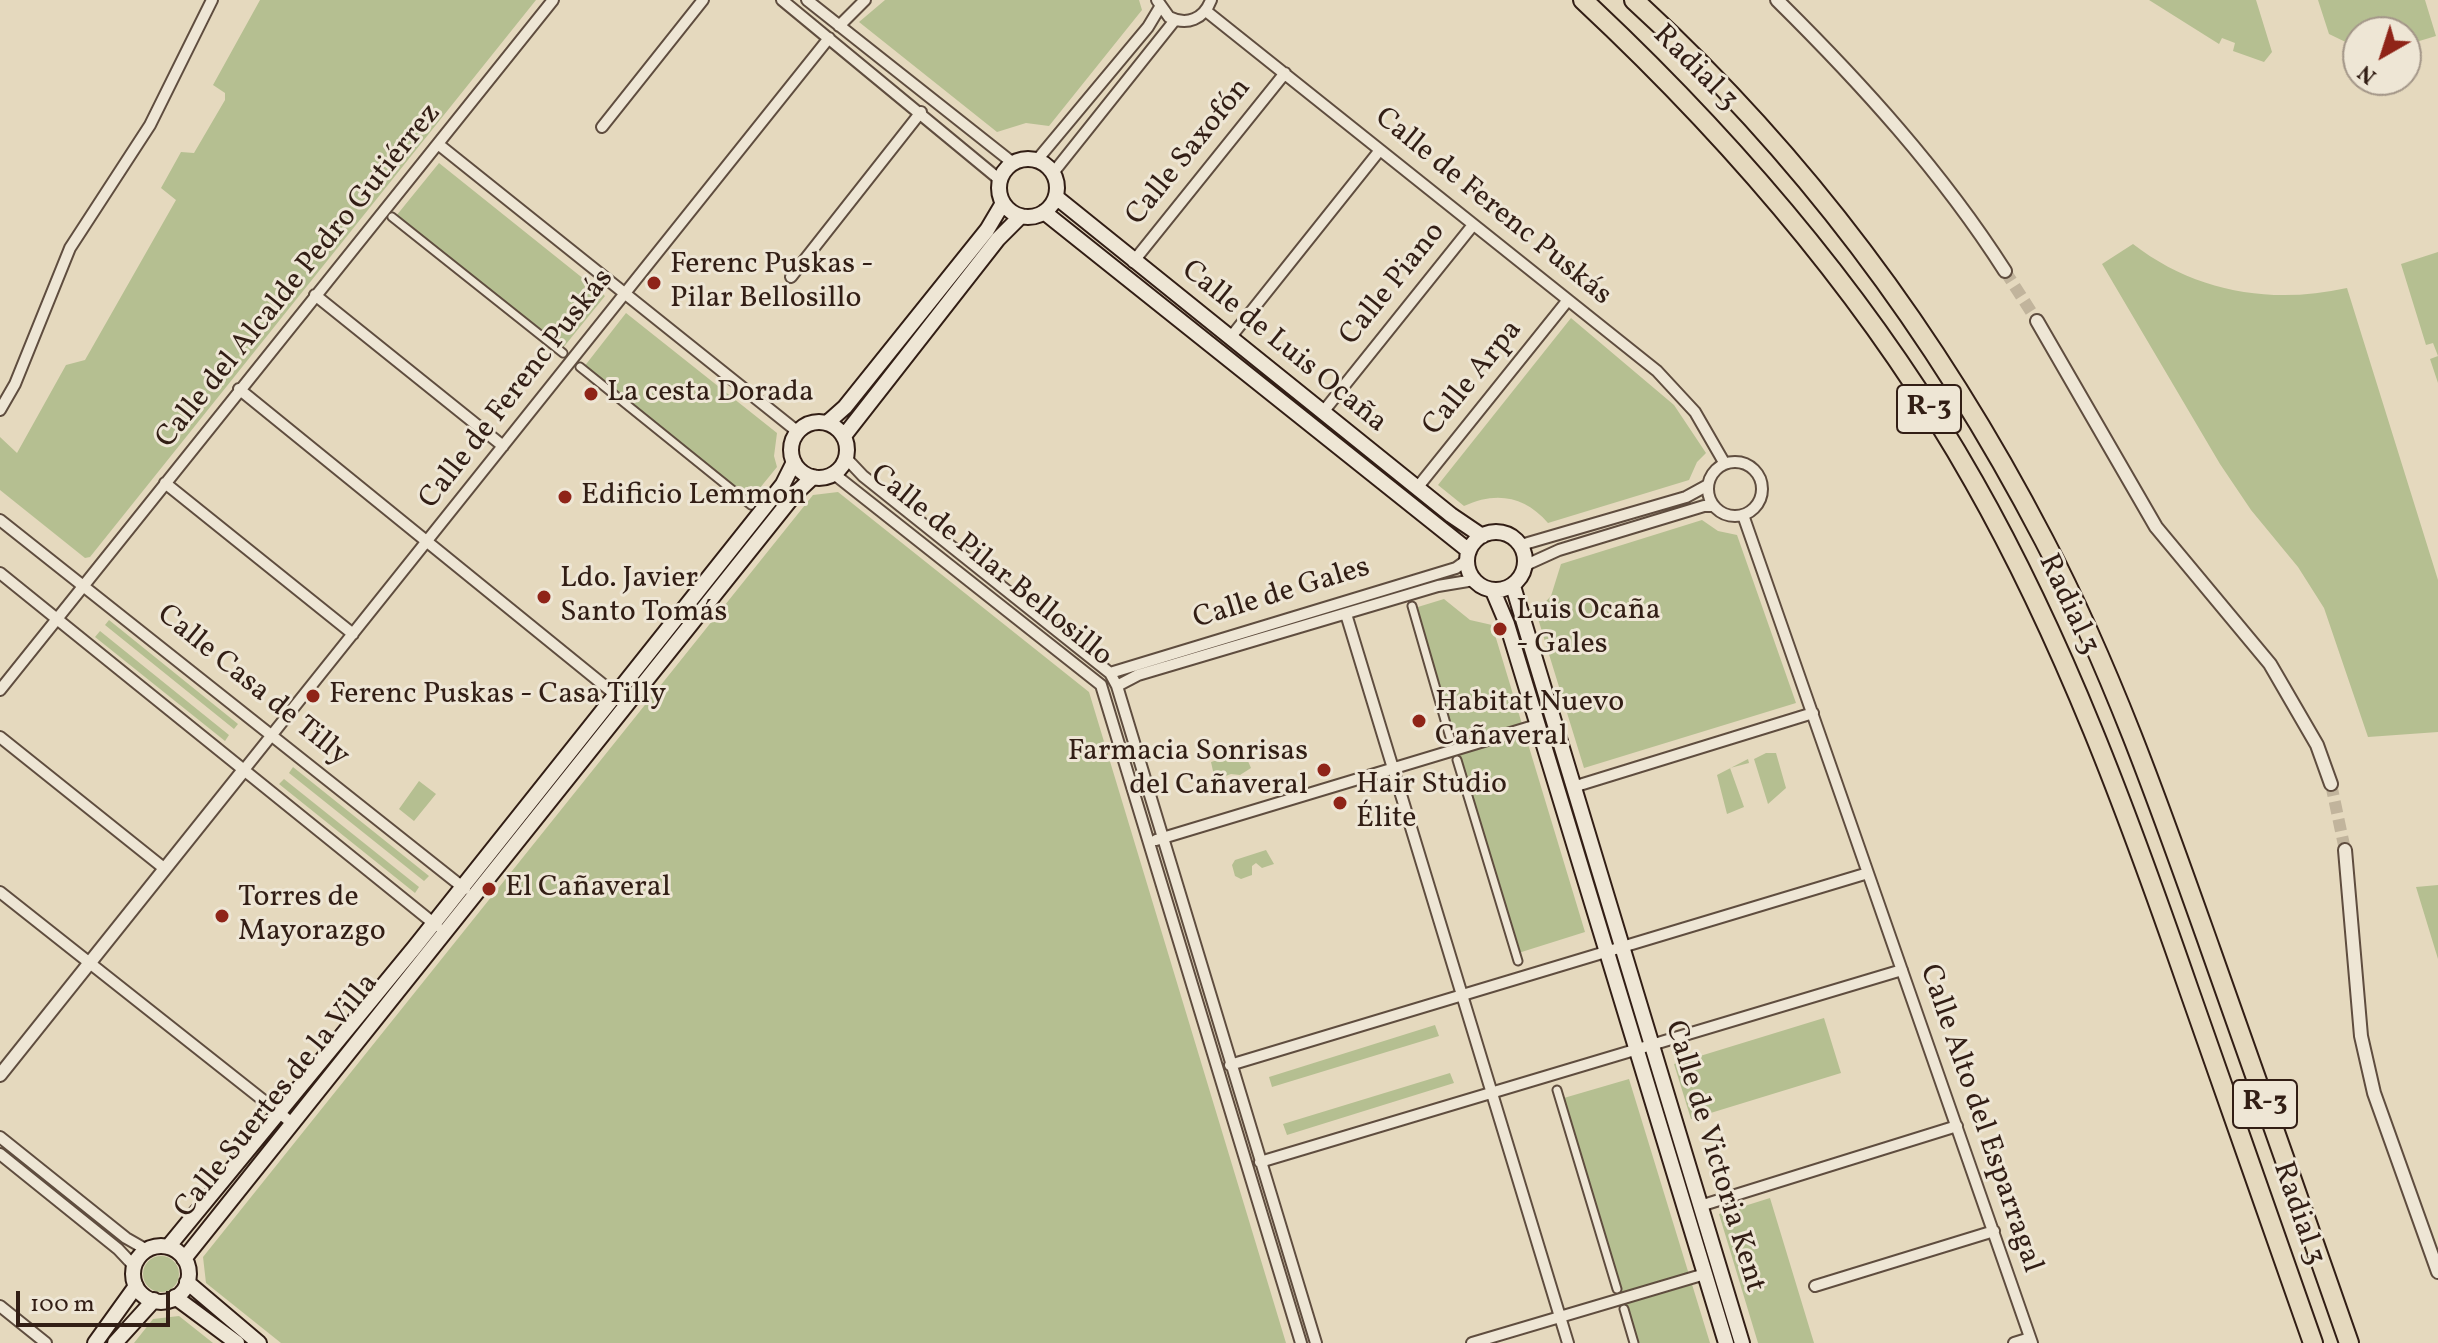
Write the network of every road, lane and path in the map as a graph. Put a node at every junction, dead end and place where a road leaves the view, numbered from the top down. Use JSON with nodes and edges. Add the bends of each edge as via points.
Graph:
{"nodes":[{"id":1,"x":212,"y":0,"type":"edge"},
{"id":2,"x":553,"y":0,"type":"edge"},
{"id":3,"x":703,"y":0,"type":"edge"},
{"id":4,"x":782,"y":0,"type":"edge"},
{"id":5,"x":807,"y":0,"type":"edge"},
{"id":6,"x":865,"y":0,"type":"edge"},
{"id":7,"x":1211,"y":0,"type":"edge"},
{"id":8,"x":1583,"y":0,"type":"edge"},
{"id":9,"x":1634,"y":0,"type":"edge"},
{"id":10,"x":1777,"y":0,"type":"edge"},
{"id":11,"x":1158,"y":3,"type":"edge"},
{"id":12,"x":1206,"y":11,"type":"junction"},
{"id":13,"x":1175,"y":20,"type":"junction"},
{"id":14,"x":839,"y":26,"type":"junction"},
{"id":15,"x":829,"y":38,"type":"junction"},
{"id":16,"x":1285,"y":73,"type":"junction"},
{"id":17,"x":921,"y":112,"type":"junction"},
{"id":18,"x":602,"y":127,"type":"dead end"},
{"id":19,"x":438,"y":144,"type":"junction"},
{"id":20,"x":1380,"y":150,"type":"junction"},
{"id":21,"x":1037,"y":160,"type":"junction"},
{"id":22,"x":1013,"y":163,"type":"junction"},
{"id":23,"x":1053,"y":173,"type":"junction"},
{"id":24,"x":1000,"y":180,"type":"junction"},
{"id":25,"x":1056,"y":197,"type":"junction"},
{"id":26,"x":1003,"y":203,"type":"junction"},
{"id":27,"x":1044,"y":212,"type":"junction"},
{"id":28,"x":1021,"y":216,"type":"junction"},
{"id":29,"x":392,"y":217,"type":"dead end"},
{"id":30,"x":1473,"y":225,"type":"junction"},
{"id":31,"x":1133,"y":262,"type":"junction"},
{"id":32,"x":2005,"y":271,"type":"tunnel mouth"},
{"id":33,"x":791,"y":277,"type":"dead end"},
{"id":34,"x":625,"y":294,"type":"junction"},
{"id":35,"x":315,"y":295,"type":"junction"},
{"id":36,"x":1568,"y":300,"type":"junction"},
{"id":37,"x":2037,"y":321,"type":"tunnel mouth"},
{"id":38,"x":1230,"y":338,"type":"junction"},
{"id":39,"x":563,"y":353,"type":"dead end"},
{"id":40,"x":580,"y":367,"type":"dead end"},
{"id":41,"x":239,"y":389,"type":"junction"},
{"id":42,"x":0,"y":410,"type":"edge"},
{"id":43,"x":1323,"y":412,"type":"junction"},
{"id":44,"x":827,"y":423,"type":"junction"},
{"id":45,"x":798,"y":432,"type":"junction"},
{"id":46,"x":844,"y":436,"type":"junction"},
{"id":47,"x":503,"y":446,"type":"junction"},
{"id":48,"x":846,"y":458,"type":"junction"},
{"id":49,"x":794,"y":462,"type":"junction"},
{"id":50,"x":1725,"y":464,"type":"junction"},
{"id":51,"x":834,"y":474,"type":"junction"},
{"id":52,"x":813,"y":477,"type":"junction"},
{"id":53,"x":165,"y":483,"type":"junction"},
{"id":54,"x":1708,"y":485,"type":"junction"},
{"id":55,"x":1417,"y":488,"type":"junction"},
{"id":56,"x":751,"y":505,"type":"dead end"},
{"id":57,"x":1714,"y":506,"type":"junction"},
{"id":58,"x":1743,"y":515,"type":"junction"},
{"id":59,"x":0,"y":520,"type":"edge"},
{"id":60,"x":1482,"y":536,"type":"junction"},
{"id":61,"x":427,"y":542,"type":"junction"},
{"id":62,"x":1521,"y":545,"type":"junction"},
{"id":63,"x":1468,"y":555,"type":"junction"},
{"id":64,"x":1526,"y":565,"type":"junction"},
{"id":65,"x":0,"y":573,"type":"edge"},
{"id":66,"x":1474,"y":580,"type":"junction"},
{"id":67,"x":85,"y":584,"type":"junction"},
{"id":68,"x":1513,"y":586,"type":"junction"},
{"id":69,"x":1493,"y":591,"type":"junction"},
{"id":70,"x":1412,"y":606,"type":"dead end"},
{"id":71,"x":1346,"y":614,"type":"junction"},
{"id":72,"x":56,"y":619,"type":"junction"},
{"id":73,"x":353,"y":634,"type":"junction"},
{"id":74,"x":1110,"y":673,"type":"junction"},
{"id":75,"x":1117,"y":686,"type":"junction"},
{"id":76,"x":0,"y":690,"type":"edge"},
{"id":77,"x":621,"y":699,"type":"junction"},
{"id":78,"x":1813,"y":713,"type":"junction"},
{"id":79,"x":1537,"y":725,"type":"junction"},
{"id":80,"x":274,"y":734,"type":"junction"},
{"id":81,"x":0,"y":737,"type":"edge"},
{"id":82,"x":1451,"y":741,"type":"dead end"},
{"id":83,"x":1457,"y":760,"type":"dead end"},
{"id":84,"x":1393,"y":768,"type":"junction"},
{"id":85,"x":243,"y":771,"type":"junction"},
{"id":86,"x":2331,"y":784,"type":"tunnel mouth"},
{"id":87,"x":1573,"y":787,"type":"junction"},
{"id":88,"x":1162,"y":838,"type":"junction"},
{"id":89,"x":1149,"y":842,"type":"junction"},
{"id":90,"x":2345,"y":850,"type":"tunnel mouth"},
{"id":91,"x":165,"y":869,"type":"junction"},
{"id":92,"x":1868,"y":873,"type":"junction"},
{"id":93,"x":467,"y":890,"type":"junction"},
{"id":94,"x":0,"y":892,"type":"edge"},
{"id":95,"x":438,"y":927,"type":"junction"},
{"id":96,"x":1614,"y":950,"type":"junction"},
{"id":97,"x":1518,"y":961,"type":"dead end"},
{"id":98,"x":90,"y":964,"type":"junction"},
{"id":99,"x":1902,"y":970,"type":"junction"},
{"id":100,"x":1462,"y":996,"type":"junction"},
{"id":101,"x":1644,"y":1046,"type":"junction"},
{"id":102,"x":1230,"y":1065,"type":"junction"},
{"id":103,"x":0,"y":1075,"type":"edge"},
{"id":104,"x":1557,"y":1090,"type":"dead end"},
{"id":105,"x":1491,"y":1092,"type":"junction"},
{"id":106,"x":280,"y":1114,"type":"junction"},
{"id":107,"x":292,"y":1123,"type":"junction"},
{"id":108,"x":1957,"y":1126,"type":"junction"},
{"id":109,"x":0,"y":1137,"type":"edge"},
{"id":110,"x":0,"y":1154,"type":"edge"},
{"id":111,"x":1260,"y":1162,"type":"junction"},
{"id":112,"x":1700,"y":1206,"type":"junction"},
{"id":113,"x":1994,"y":1231,"type":"junction"},
{"id":114,"x":168,"y":1247,"type":"junction"},
{"id":115,"x":147,"y":1250,"type":"junction"},
{"id":116,"x":184,"y":1259,"type":"junction"},
{"id":117,"x":134,"y":1266,"type":"junction"},
{"id":118,"x":2438,"y":1272,"type":"edge"},
{"id":119,"x":1705,"y":1274,"type":"junction"},
{"id":120,"x":187,"y":1282,"type":"junction"},
{"id":121,"x":136,"y":1286,"type":"junction"},
{"id":122,"x":1815,"y":1286,"type":"dead end"},
{"id":123,"x":1617,"y":1289,"type":"dead end"},
{"id":124,"x":175,"y":1297,"type":"junction"},
{"id":125,"x":154,"y":1300,"type":"junction"},
{"id":126,"x":0,"y":1306,"type":"edge"},
{"id":127,"x":1624,"y":1309,"type":"dead end"},
{"id":128,"x":1561,"y":1316,"type":"junction"},
{"id":129,"x":2031,"y":1341,"type":"edge"},
{"id":130,"x":46,"y":1343,"type":"edge"},
{"id":131,"x":95,"y":1343,"type":"edge"},
{"id":132,"x":115,"y":1343,"type":"edge"},
{"id":133,"x":237,"y":1343,"type":"edge"},
{"id":134,"x":259,"y":1343,"type":"edge"},
{"id":135,"x":1301,"y":1343,"type":"edge"},
{"id":136,"x":1316,"y":1343,"type":"edge"},
{"id":137,"x":1472,"y":1343,"type":"edge"},
{"id":138,"x":1568,"y":1343,"type":"edge"},
{"id":139,"x":1634,"y":1343,"type":"edge"},
{"id":140,"x":1726,"y":1343,"type":"edge"},
{"id":141,"x":1742,"y":1343,"type":"edge"},
{"id":142,"x":2014,"y":1343,"type":"edge"},
{"id":143,"x":2313,"y":1343,"type":"edge"},
{"id":144,"x":2349,"y":1343,"type":"edge"}],
"edges":[{"from":1,"to":42,"type":"street","via":[[150,125],[70,248]]},
{"from":2,"to":19,"type":"street","name":"Calle del Alcalde Pedro Gutiérrez"},
{"from":3,"to":18,"type":"street"},
{"from":4,"to":15,"type":"street"},
{"from":5,"to":14,"type":"street"},
{"from":6,"to":14,"type":"street"},
{"from":7,"to":12,"type":"street"},
{"from":8,"to":143,"type":"highway","name":"Radial 3","number":"R-3","via":[[1723,139],[1814,245],[1879,332],[1973,480],[2067,669],[2107,768]]},
{"from":9,"to":144,"type":"highway","name":"Radial 3","number":"R-3","via":[[1739,104],[1877,270],[1953,381],[2045,542],[2124,713]]},
{"from":10,"to":32,"type":"street","via":[[1925,158]]},
{"from":11,"to":13,"type":"street"},
{"from":11,"to":21,"type":"street","via":[[1119,63]]},
{"from":12,"to":13,"type":"street","via":[[1192,20]]},
{"from":12,"to":16,"type":"street","name":"Calle de Ferenc Puskás"},
{"from":13,"to":23,"type":"street"},
{"from":14,"to":22,"type":"street"},
{"from":15,"to":17,"type":"street"},
{"from":15,"to":34,"type":"street","name":"Calle de Ferenc Puskás"},
{"from":16,"to":20,"type":"street","name":"Calle de Ferenc Puskás"},
{"from":16,"to":31,"type":"street","name":"Calle Saxofón"},
{"from":17,"to":24,"type":"street"},
{"from":17,"to":33,"type":"street"},
{"from":19,"to":34,"type":"street"},
{"from":19,"to":35,"type":"street","name":"Calle del Alcalde Pedro Gutiérrez"},
{"from":20,"to":30,"type":"street","name":"Calle de Ferenc Puskás"},
{"from":20,"to":38,"type":"street"},
{"from":21,"to":22,"type":"main road"},
{"from":21,"to":23,"type":"main road"},
{"from":22,"to":24,"type":"main road"},
{"from":23,"to":25,"type":"main road"},
{"from":24,"to":26,"type":"main road"},
{"from":25,"to":27,"type":"main road"},
{"from":25,"to":31,"type":"main road","name":"Calle de Luis Ocaña"},
{"from":26,"to":28,"type":"main road"},
{"from":26,"to":44,"type":"main road","via":[[987,230]]},
{"from":27,"to":28,"type":"main road"},
{"from":27,"to":63,"type":"main road","name":"Calle de Luis Ocaña"},
{"from":28,"to":46,"type":"main road"},
{"from":29,"to":39,"type":"street"},
{"from":30,"to":36,"type":"street","name":"Calle de Ferenc Puskás"},
{"from":30,"to":43,"type":"street","name":"Calle Piano"},
{"from":31,"to":38,"type":"main road","name":"Calle de Luis Ocaña"},
{"from":34,"to":45,"type":"street"},
{"from":34,"to":47,"type":"street","name":"Calle de Ferenc Puskás"},
{"from":35,"to":41,"type":"street","name":"Calle del Alcalde Pedro Gutiérrez"},
{"from":35,"to":47,"type":"street"},
{"from":36,"to":50,"type":"street","name":"Calle de Ferenc Puskás","via":[[1673,385]]},
{"from":36,"to":55,"type":"street","name":"Calle Arpa"},
{"from":37,"to":86,"type":"street","via":[[2156,527],[2270,664],[2317,745]]},
{"from":38,"to":43,"type":"main road","name":"Calle de Luis Ocaña"},
{"from":40,"to":56,"type":"street"},
{"from":41,"to":53,"type":"street","name":"Calle del Alcalde Pedro Gutiérrez"},
{"from":41,"to":61,"type":"street"},
{"from":43,"to":55,"type":"main road","name":"Calle de Luis Ocaña"},
{"from":44,"to":45,"type":"main road"},
{"from":44,"to":46,"type":"main road"},
{"from":45,"to":49,"type":"main road","via":[[792,443]]},
{"from":46,"to":48,"type":"main road"},
{"from":47,"to":61,"type":"street","name":"Calle de Ferenc Puskás"},
{"from":48,"to":51,"type":"main road"},
{"from":48,"to":74,"type":"street","name":"Calle de Pilar Bellosillo"},
{"from":49,"to":52,"type":"main road"},
{"from":49,"to":77,"type":"main road","via":[[783,484]]},
{"from":50,"to":54,"type":"street"},
{"from":50,"to":58,"type":"street","via":[[1742,463],[1760,480],[1757,505]]},
{"from":51,"to":52,"type":"main road"},
{"from":51,"to":89,"type":"street","name":"Calle de Pilar Bellosillo","via":[[1101,685]]},
{"from":52,"to":77,"type":"main road"},
{"from":53,"to":67,"type":"street","name":"Calle del Alcalde Pedro Gutiérrez"},
{"from":53,"to":73,"type":"street"},
{"from":54,"to":57,"type":"street"},
{"from":54,"to":62,"type":"street","via":[[1686,497]]},
{"from":55,"to":60,"type":"main road","name":"Calle de Luis Ocaña"},
{"from":57,"to":58,"type":"street","via":[[1727,515]]},
{"from":57,"to":64,"type":"street","via":[[1574,545]]},
{"from":58,"to":78,"type":"street"},
{"from":59,"to":67,"type":"street","name":"Calle Casa de Tilly"},
{"from":60,"to":62,"type":"main road","via":[[1503,533]]},
{"from":60,"to":63,"type":"main road"},
{"from":61,"to":73,"type":"street","name":"Calle de Ferenc Puskás"},
{"from":61,"to":77,"type":"street"},
{"from":62,"to":64,"type":"main road"},
{"from":63,"to":66,"type":"main road"},
{"from":63,"to":74,"type":"street","name":"Calle de Gales","via":[[1456,568]]},
{"from":64,"to":68,"type":"main road"},
{"from":65,"to":72,"type":"street"},
{"from":66,"to":69,"type":"main road"},
{"from":66,"to":71,"type":"street","name":"Calle de Gales"},
{"from":67,"to":72,"type":"street","name":"Calle del Alcalde Pedro Gutiérrez"},
{"from":67,"to":80,"type":"street","name":"Calle Casa de Tilly"},
{"from":68,"to":69,"type":"main road"},
{"from":68,"to":87,"type":"main road"},
{"from":69,"to":79,"type":"main road"},
{"from":70,"to":82,"type":"street"},
{"from":71,"to":75,"type":"street","name":"Calle de Gales","via":[[1138,675]]},
{"from":71,"to":84,"type":"street"},
{"from":72,"to":76,"type":"street","name":"Calle del Alcalde Pedro Gutiérrez"},
{"from":72,"to":85,"type":"street"},
{"from":73,"to":80,"type":"street","name":"Calle de Ferenc Puskás"},
{"from":74,"to":75,"type":"street","name":"Calle de Pilar Bellosillo"},
{"from":75,"to":88,"type":"street","name":"Calle de Pilar Bellosillo"},
{"from":77,"to":93,"type":"main road"},
{"from":78,"to":87,"type":"street"},
{"from":78,"to":92,"type":"street"},
{"from":79,"to":84,"type":"street"},
{"from":79,"to":96,"type":"main road"},
{"from":80,"to":85,"type":"street","name":"Calle de Ferenc Puskás"},
{"from":80,"to":93,"type":"street","name":"Calle Casa de Tilly"},
{"from":81,"to":91,"type":"street"},
{"from":83,"to":97,"type":"street"},
{"from":84,"to":88,"type":"street"},
{"from":84,"to":100,"type":"street"},
{"from":85,"to":91,"type":"street"},
{"from":85,"to":95,"type":"street"},
{"from":87,"to":96,"type":"main road"},
{"from":88,"to":89,"type":"street"},
{"from":88,"to":102,"type":"street","name":"Calle de Pilar Bellosillo"},
{"from":89,"to":135,"type":"street","name":"Calle de Pilar Bellosillo"},
{"from":90,"to":118,"type":"street","via":[[2361,1036],[2374,1093]]},
{"from":91,"to":98,"type":"street"},
{"from":92,"to":96,"type":"street"},
{"from":92,"to":99,"type":"street","name":"Calle Alto del Esparragal"},
{"from":93,"to":95,"type":"main road"},
{"from":94,"to":98,"type":"street"},
{"from":95,"to":106,"type":"main road","name":"Calle Suertes de la Villa"},
{"from":95,"to":107,"type":"main road","name":"Calle Suertes de la Villa"},
{"from":96,"to":100,"type":"street"},
{"from":96,"to":101,"type":"main road","name":"Calle de Victoria Kent"},
{"from":98,"to":103,"type":"street"},
{"from":98,"to":106,"type":"street"},
{"from":99,"to":101,"type":"street"},
{"from":99,"to":108,"type":"street","name":"Calle Alto del Esparragal"},
{"from":100,"to":102,"type":"street"},
{"from":100,"to":105,"type":"street"},
{"from":101,"to":105,"type":"street"},
{"from":101,"to":112,"type":"main road","name":"Calle de Victoria Kent"},
{"from":101,"to":119,"type":"main road","name":"Calle de Victoria Kent"},
{"from":102,"to":111,"type":"street","name":"Calle de Pilar Bellosillo"},
{"from":104,"to":123,"type":"street"},
{"from":105,"to":111,"type":"street"},
{"from":105,"to":128,"type":"street"},
{"from":106,"to":107,"type":"street"},
{"from":106,"to":114,"type":"main road","name":"Calle Suertes de la Villa"},
{"from":107,"to":116,"type":"main road","name":"Calle Suertes de la Villa"},
{"from":108,"to":112,"type":"street"},
{"from":108,"to":113,"type":"street","name":"Calle Alto del Esparragal"},
{"from":109,"to":115,"type":"street"},
{"from":110,"to":117,"type":"street"},
{"from":111,"to":136,"type":"street","name":"Calle de Pilar Bellosillo"},
{"from":112,"to":141,"type":"main road","name":"Calle de Victoria Kent"},
{"from":113,"to":122,"type":"street"},
{"from":113,"to":129,"type":"street","name":"Calle Alto del Esparragal"},
{"from":114,"to":115,"type":"main road"},
{"from":114,"to":116,"type":"main road"},
{"from":115,"to":117,"type":"main road"},
{"from":116,"to":120,"type":"main road"},
{"from":117,"to":121,"type":"main road"},
{"from":119,"to":128,"type":"street"},
{"from":119,"to":140,"type":"main road","name":"Calle de Victoria Kent"},
{"from":120,"to":124,"type":"main road"},
{"from":120,"to":134,"type":"main road"},
{"from":121,"to":125,"type":"main road"},
{"from":121,"to":131,"type":"main road"},
{"from":124,"to":125,"type":"main road"},
{"from":124,"to":133,"type":"main road"},
{"from":125,"to":132,"type":"main road"},
{"from":126,"to":130,"type":"street"},
{"from":127,"to":139,"type":"street"},
{"from":128,"to":137,"type":"street"},
{"from":128,"to":138,"type":"street"},
{"from":129,"to":142,"type":"street"}]}
